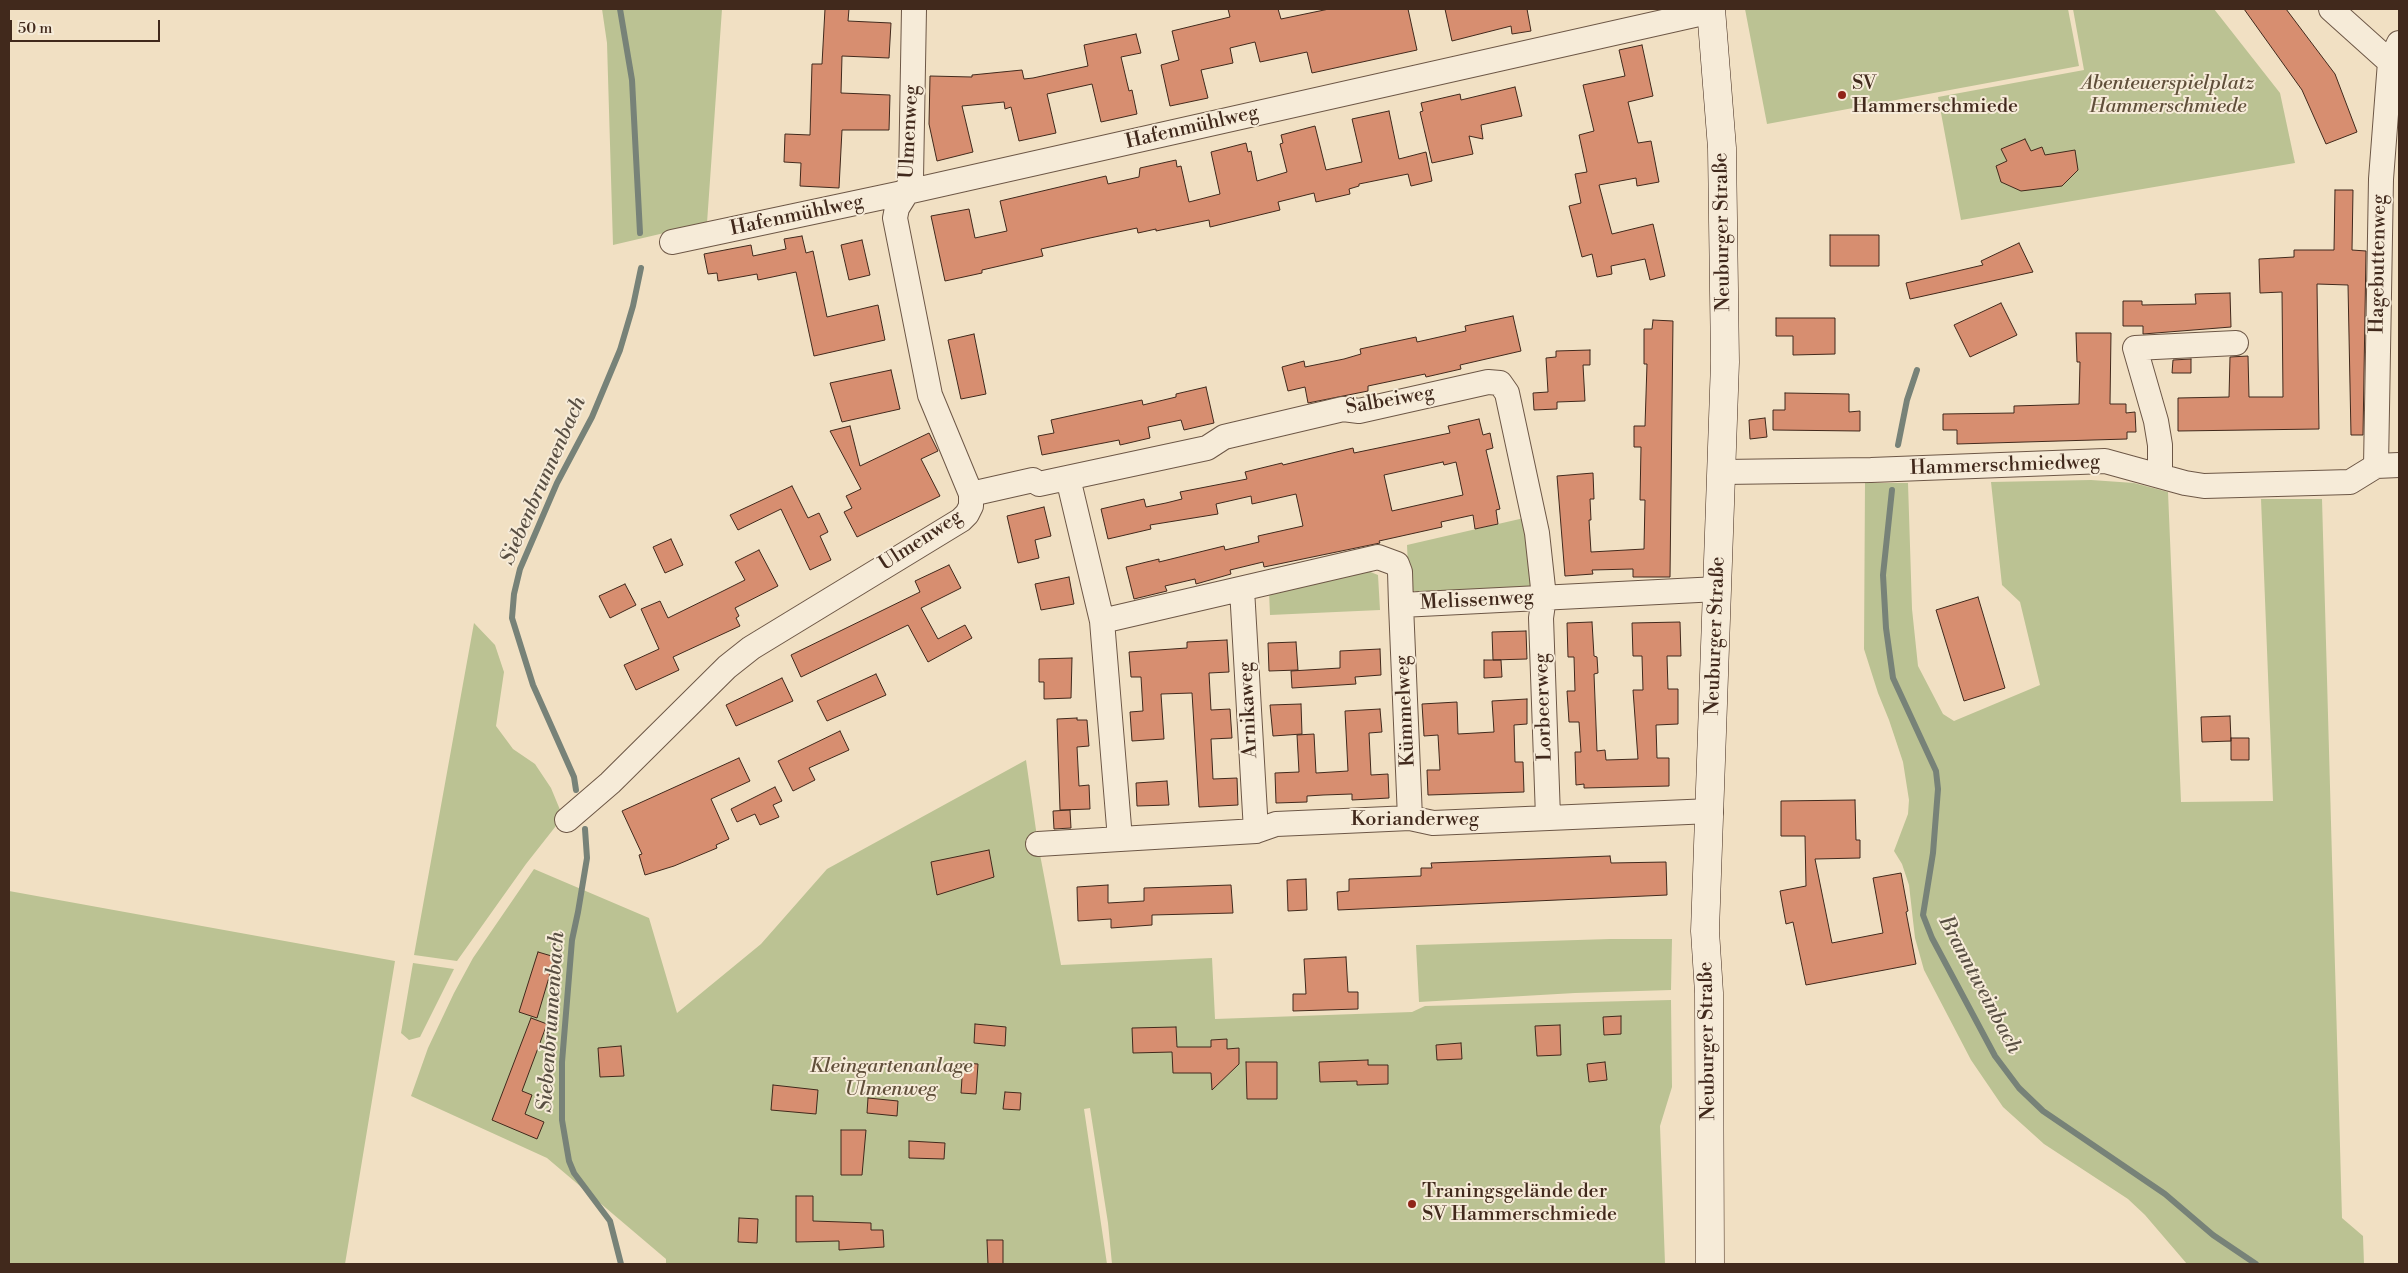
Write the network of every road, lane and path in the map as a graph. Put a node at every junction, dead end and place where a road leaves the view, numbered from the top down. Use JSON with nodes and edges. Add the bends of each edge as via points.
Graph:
{"nodes":[{"id":1,"x":914,"y":9,"type":"edge"},
{"id":2,"x":2331,"y":9,"type":"edge"},
{"id":3,"x":1712,"y":10,"type":"edge"},
{"id":4,"x":2395,"y":52,"type":"edge"},
{"id":5,"x":2392,"y":143,"type":"edge"},
{"id":6,"x":907,"y":192,"type":"junction"},
{"id":7,"x":672,"y":242,"type":"dead end"},
{"id":8,"x":2236,"y":343,"type":"dead end"},
{"id":9,"x":2388,"y":465,"type":"edge"},
{"id":10,"x":1723,"y":472,"type":"junction"},
{"id":11,"x":2160,"y":476,"type":"junction"},
{"id":12,"x":1068,"y":478,"type":"junction"},
{"id":13,"x":971,"y":494,"type":"junction"},
{"id":14,"x":1242,"y":589,"type":"junction"},
{"id":15,"x":1718,"y":589,"type":"junction"},
{"id":16,"x":1544,"y":597,"type":"junction"},
{"id":17,"x":1401,"y":605,"type":"junction"},
{"id":18,"x":1102,"y":621,"type":"junction"},
{"id":19,"x":1711,"y":811,"type":"junction"},
{"id":20,"x":1548,"y":817,"type":"junction"},
{"id":21,"x":1410,"y":818,"type":"junction"},
{"id":22,"x":567,"y":820,"type":"dead end"},
{"id":23,"x":1256,"y":831,"type":"junction"},
{"id":24,"x":1120,"y":839,"type":"junction"},
{"id":25,"x":1038,"y":844,"type":"dead end"},
{"id":26,"x":1710,"y":1264,"type":"edge"}],
"edges":[{"from":1,"to":6,"type":"street","name":"Ulmenweg","via":[[912,169]]},
{"from":2,"to":4,"type":"street","name":"Hagebuttenweg"},
{"from":3,"to":6,"type":"street","name":"Hafenmühlweg"},
{"from":3,"to":10,"type":"street","name":"Neuburger Straße","via":[[1722,148]]},
{"from":4,"to":5,"type":"street","name":"Hagebuttenweg"},
{"from":5,"to":9,"type":"street","name":"Hagebuttenweg","via":[[2378,272]]},
{"from":6,"to":7,"type":"street","name":"Hafenmühlweg"},
{"from":6,"to":13,"type":"street","name":"Ulmenweg","via":[[895,218],[930,396]]},
{"from":8,"to":11,"type":"street","via":[[2135,348],[2156,421]]},
{"from":9,"to":11,"type":"street","name":"Hammerschmiedweg","via":[[2350,482],[2204,486]]},
{"from":10,"to":11,"type":"street","name":"Hammerschmiedweg","via":[[2105,461]]},
{"from":10,"to":15,"type":"street","name":"Neuburger Straße"},
{"from":12,"to":13,"type":"street","name":"Salbeiweg","via":[[1039,484],[1033,480]]},
{"from":12,"to":16,"type":"street","name":"Salbeiweg","via":[[1207,448],[1224,437],[1343,409],[1359,410],[1488,382],[1500,383],[1507,393],[1536,526]]},
{"from":12,"to":18,"type":"street"},
{"from":13,"to":22,"type":"street","name":"Ulmenweg","via":[[971,506],[961,520],[751,648],[727,667],[643,751]]},
{"from":14,"to":17,"type":"street","name":"Melissenweg","via":[[1378,557],[1397,564]]},
{"from":14,"to":18,"type":"street","name":"Melissenweg"},
{"from":14,"to":23,"type":"street","name":"Arnikaweg"},
{"from":15,"to":16,"type":"street","name":"Melissenweg"},
{"from":15,"to":19,"type":"street","name":"Neuburger Straße"},
{"from":16,"to":17,"type":"street","name":"Melissenweg"},
{"from":16,"to":20,"type":"street","name":"Lorbeerweg","via":[[1541,618]]},
{"from":17,"to":21,"type":"street","name":"Kümmelweg"},
{"from":18,"to":24,"type":"street"},
{"from":19,"to":20,"type":"street","name":"Korianderweg"},
{"from":19,"to":26,"type":"street","name":"Neuburger Straße","via":[[1705,931],[1709,993]]},
{"from":20,"to":21,"type":"street","name":"Korianderweg","via":[[1433,823]]},
{"from":21,"to":23,"type":"street","name":"Korianderweg","via":[[1276,824]]},
{"from":23,"to":24,"type":"street","name":"Korianderweg"},
{"from":24,"to":25,"type":"street","name":"Korianderweg"}]}
